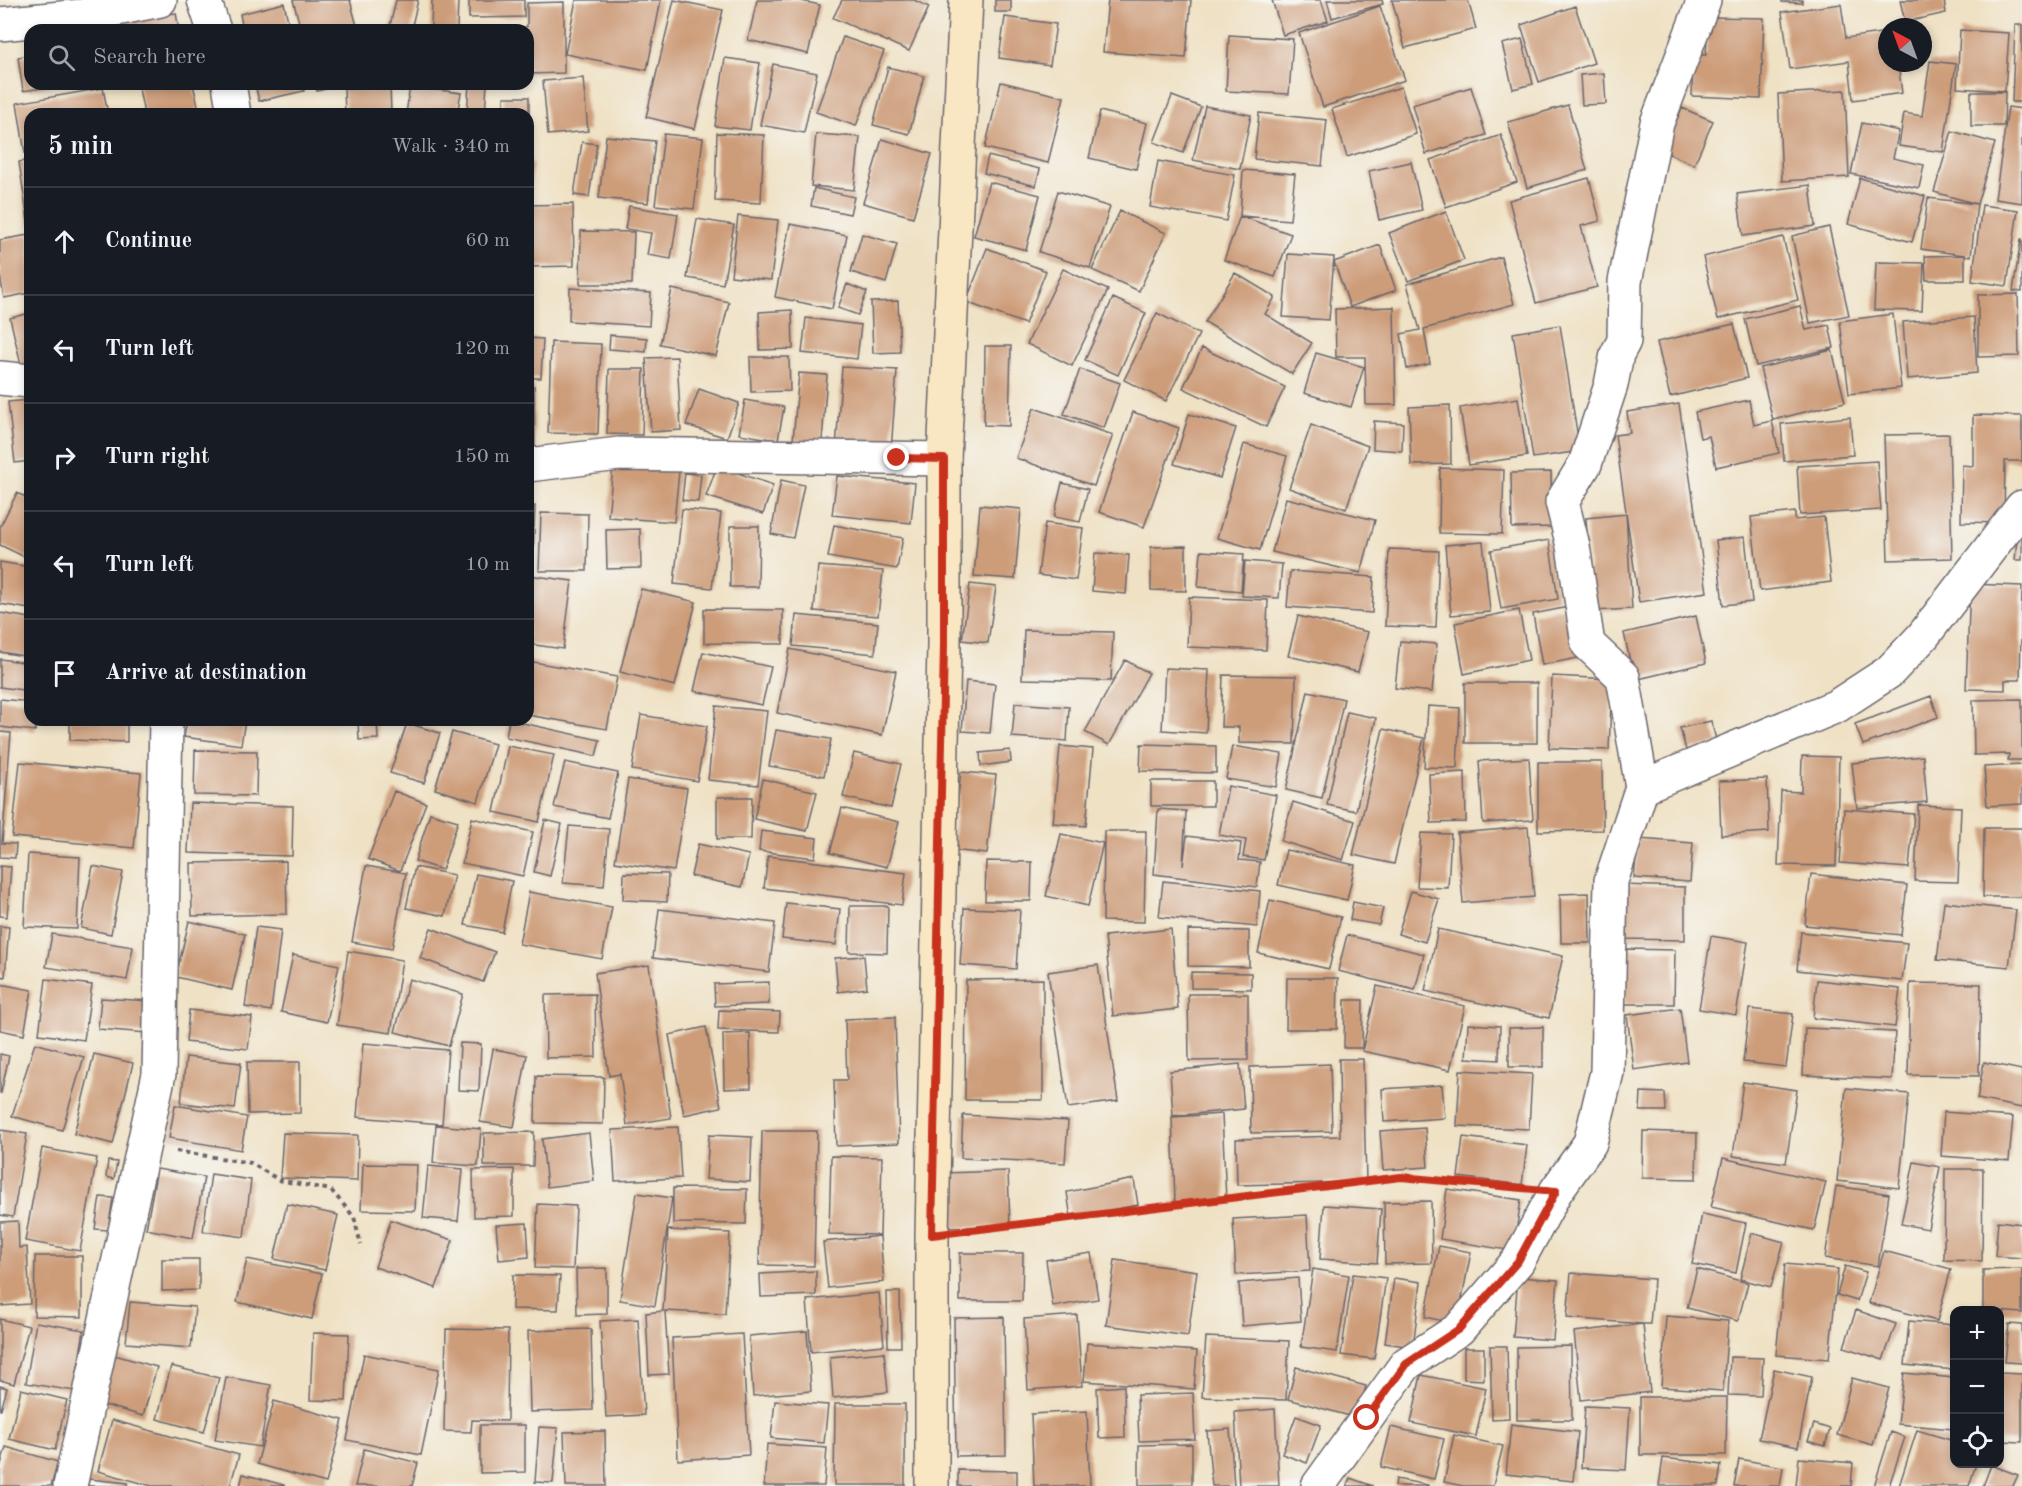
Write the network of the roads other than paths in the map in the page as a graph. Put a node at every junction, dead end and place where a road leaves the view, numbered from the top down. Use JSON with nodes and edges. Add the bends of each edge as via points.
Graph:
{"nodes":[{"id":1,"x":160,"y":0,"type":"edge"},
{"id":2,"x":204,"y":0,"type":"edge"},
{"id":3,"x":966,"y":0,"type":"edge"},
{"id":4,"x":1704,"y":0,"type":"edge"},
{"id":5,"x":0,"y":24,"type":"edge"},
{"id":6,"x":212,"y":24,"type":"edge"},
{"id":7,"x":230,"y":90,"type":"edge"},
{"id":8,"x":233,"y":108,"type":"edge"},
{"id":9,"x":0,"y":378,"type":"edge"},
{"id":10,"x":24,"y":380,"type":"edge"},
{"id":11,"x":944,"y":459,"type":"junction"},
{"id":12,"x":534,"y":464,"type":"edge"},
{"id":13,"x":2022,"y":507,"type":"edge"},
{"id":14,"x":166,"y":726,"type":"edge"},
{"id":15,"x":1642,"y":787,"type":"junction"},
{"id":16,"x":70,"y":1486,"type":"edge"},
{"id":17,"x":932,"y":1486,"type":"edge"},
{"id":18,"x":1318,"y":1486,"type":"edge"}],
"edges":[{"from":1,"to":5,"type":"street","via":[[82,16]]},
{"from":2,"to":6,"type":"street"},
{"from":3,"to":11,"type":"main road"},
{"from":4,"to":15,"type":"street","via":[[1657,123],[1625,282],[1624,341],[1585,464],[1562,502],[1588,644],[1623,677]]},
{"from":7,"to":8,"type":"street"},
{"from":9,"to":10,"type":"street"},
{"from":11,"to":12,"type":"street","via":[[619,453]]},
{"from":11,"to":17,"type":"main road"},
{"from":13,"to":15,"type":"street","via":[[1923,636],[1889,672],[1837,706]]},
{"from":14,"to":16,"type":"street","via":[[159,1074]]},
{"from":15,"to":18,"type":"street","via":[[1611,882],[1607,1072],[1590,1143],[1556,1191],[1518,1261],[1459,1329],[1406,1364]]}]}
